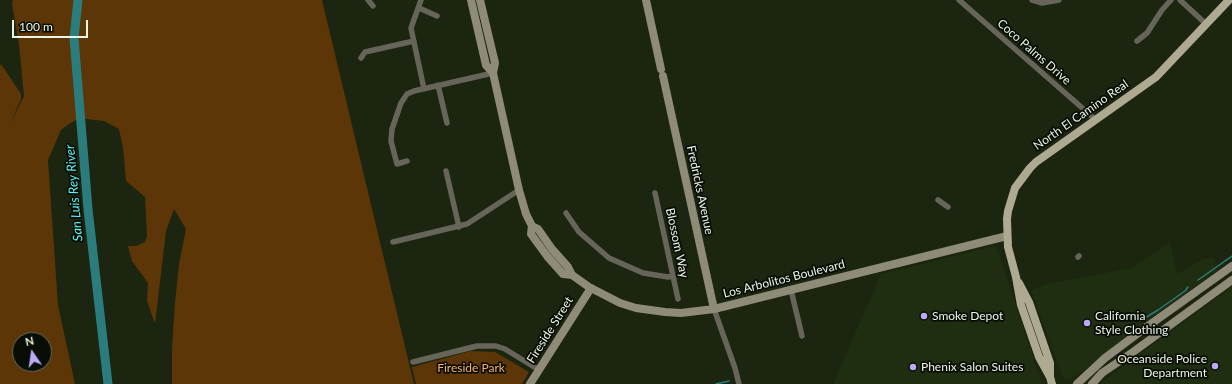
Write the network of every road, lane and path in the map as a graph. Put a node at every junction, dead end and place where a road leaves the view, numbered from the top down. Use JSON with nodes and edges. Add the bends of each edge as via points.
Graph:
{"nodes":[{"id":1,"x":368,"y":0,"type":"edge"},
{"id":2,"x":421,"y":0,"type":"edge"},
{"id":3,"x":471,"y":0,"type":"edge"},
{"id":4,"x":480,"y":0,"type":"edge"},
{"id":5,"x":646,"y":0,"type":"edge"},
{"id":6,"x":959,"y":0,"type":"edge"},
{"id":7,"x":1032,"y":0,"type":"edge"},
{"id":8,"x":1059,"y":0,"type":"edge"},
{"id":9,"x":1171,"y":0,"type":"edge"},
{"id":10,"x":1180,"y":0,"type":"edge"},
{"id":11,"x":1229,"y":0,"type":"edge"},
{"id":12,"x":373,"y":6,"type":"dead end"},
{"id":13,"x":419,"y":8,"type":"junction"},
{"id":14,"x":437,"y":16,"type":"dead end"},
{"id":15,"x":1206,"y":24,"type":"junction"},
{"id":16,"x":1137,"y":40,"type":"dead end"},
{"id":17,"x":414,"y":41,"type":"junction"},
{"id":18,"x":361,"y":58,"type":"dead end"},
{"id":19,"x":493,"y":73,"type":"junction"},
{"id":20,"x":438,"y":85,"type":"junction"},
{"id":21,"x":424,"y":89,"type":"junction"},
{"id":22,"x":1096,"y":120,"type":"junction"},
{"id":23,"x":447,"y":123,"type":"dead end"},
{"id":24,"x":406,"y":161,"type":"dead end"},
{"id":25,"x":446,"y":171,"type":"dead end"},
{"id":26,"x":519,"y":190,"type":"junction"},
{"id":27,"x":655,"y":192,"type":"dead end"},
{"id":28,"x":938,"y":200,"type":"dead end"},
{"id":29,"x":948,"y":207,"type":"dead end"},
{"id":30,"x":566,"y":213,"type":"dead end"},
{"id":31,"x":459,"y":226,"type":"junction"},
{"id":32,"x":1007,"y":236,"type":"junction"},
{"id":33,"x":393,"y":242,"type":"dead end"},
{"id":34,"x":1232,"y":266,"type":"edge"},
{"id":35,"x":673,"y":276,"type":"junction"},
{"id":36,"x":1016,"y":277,"type":"junction"},
{"id":37,"x":1232,"y":280,"type":"edge"},
{"id":38,"x":591,"y":288,"type":"junction"},
{"id":39,"x":791,"y":290,"type":"junction"},
{"id":40,"x":1018,"y":292,"type":"junction"},
{"id":41,"x":678,"y":299,"type":"dead end"},
{"id":42,"x":714,"y":308,"type":"junction"},
{"id":43,"x":1037,"y":324,"type":"junction"},
{"id":44,"x":1028,"y":326,"type":"junction"},
{"id":45,"x":802,"y":336,"type":"dead end"},
{"id":46,"x":1048,"y":358,"type":"junction"},
{"id":47,"x":414,"y":362,"type":"dead end"},
{"id":48,"x":539,"y":370,"type":"junction"},
{"id":49,"x":1051,"y":381,"type":"edge"},
{"id":50,"x":530,"y":384,"type":"edge"},
{"id":51,"x":739,"y":384,"type":"edge"},
{"id":52,"x":1077,"y":384,"type":"edge"},
{"id":53,"x":1092,"y":384,"type":"edge"}],
"edges":[{"from":1,"to":12,"type":"street"},
{"from":2,"to":13,"type":"street"},
{"from":3,"to":19,"type":"street","name":"Los Arbolitos Boulevard","via":[[486,65]]},
{"from":4,"to":19,"type":"street","name":"Los Arbolitos Boulevard","via":[[495,63]]},
{"from":5,"to":42,"type":"street","name":"Fredricks Avenue"},
{"from":6,"to":22,"type":"street","name":"Coco Palms Drive"},
{"from":7,"to":8,"type":"street","via":[[1042,3]]},
{"from":9,"to":16,"type":"street","via":[[1147,33]]},
{"from":10,"to":15,"type":"street"},
{"from":11,"to":15,"type":"main road","name":"North El Camino Real"},
{"from":13,"to":14,"type":"street"},
{"from":13,"to":17,"type":"street","via":[[411,28]]},
{"from":15,"to":22,"type":"main road","name":"North El Camino Real","via":[[1156,77]]},
{"from":17,"to":18,"type":"street","via":[[365,52]]},
{"from":17,"to":21,"type":"street"},
{"from":19,"to":20,"type":"street"},
{"from":19,"to":26,"type":"street","name":"Los Arbolitos Boulevard"},
{"from":20,"to":21,"type":"street"},
{"from":20,"to":23,"type":"street"},
{"from":21,"to":24,"type":"street","via":[[407,94],[401,102],[392,129],[391,141],[397,164]]},
{"from":22,"to":32,"type":"main road","name":"North El Camino Real","via":[[1030,168],[1015,188],[1008,211]]},
{"from":25,"to":31,"type":"street"},
{"from":26,"to":31,"type":"street","via":[[467,224]]},
{"from":26,"to":38,"type":"street","name":"Los Arbolitos Boulevard","via":[[532,226],[538,229],[572,275]]},
{"from":27,"to":35,"type":"street","name":"Blossom Way"},
{"from":28,"to":29,"type":"street"},
{"from":30,"to":35,"type":"street","via":[[579,232],[608,258],[642,272]]},
{"from":31,"to":33,"type":"street"},
{"from":32,"to":36,"type":"main road","name":"North El Camino Real"},
{"from":32,"to":39,"type":"street","name":"Los Arbolitos Boulevard"},
{"from":34,"to":52,"type":"street","via":[[1105,358]]},
{"from":35,"to":41,"type":"street","name":"Blossom Way"},
{"from":36,"to":40,"type":"main road","name":"North El Camino Real"},
{"from":36,"to":43,"type":"main road","name":"North El Camino Real"},
{"from":37,"to":53,"type":"street","via":[[1102,373]]},
{"from":38,"to":42,"type":"street","name":"Los Arbolitos Boulevard","via":[[636,308],[681,313]]},
{"from":38,"to":48,"type":"street","name":"Fireside Street"},
{"from":39,"to":42,"type":"street","name":"Los Arbolitos Boulevard"},
{"from":39,"to":45,"type":"street"},
{"from":40,"to":43,"type":"main road"},
{"from":40,"to":44,"type":"main road","name":"North El Camino Real","via":[[1020,306]]},
{"from":42,"to":51,"type":"street","name":"Fredricks Avenue"},
{"from":43,"to":46,"type":"main road","name":"North El Camino Real"},
{"from":44,"to":46,"type":"main road","via":[[1031,327]]},
{"from":44,"to":49,"type":"main road","name":"North El Camino Real"},
{"from":46,"to":49,"type":"main road","name":"North El Camino Real"},
{"from":47,"to":48,"type":"street","via":[[477,346],[496,346]]},
{"from":48,"to":50,"type":"street","name":"Fireside Street"}]}
